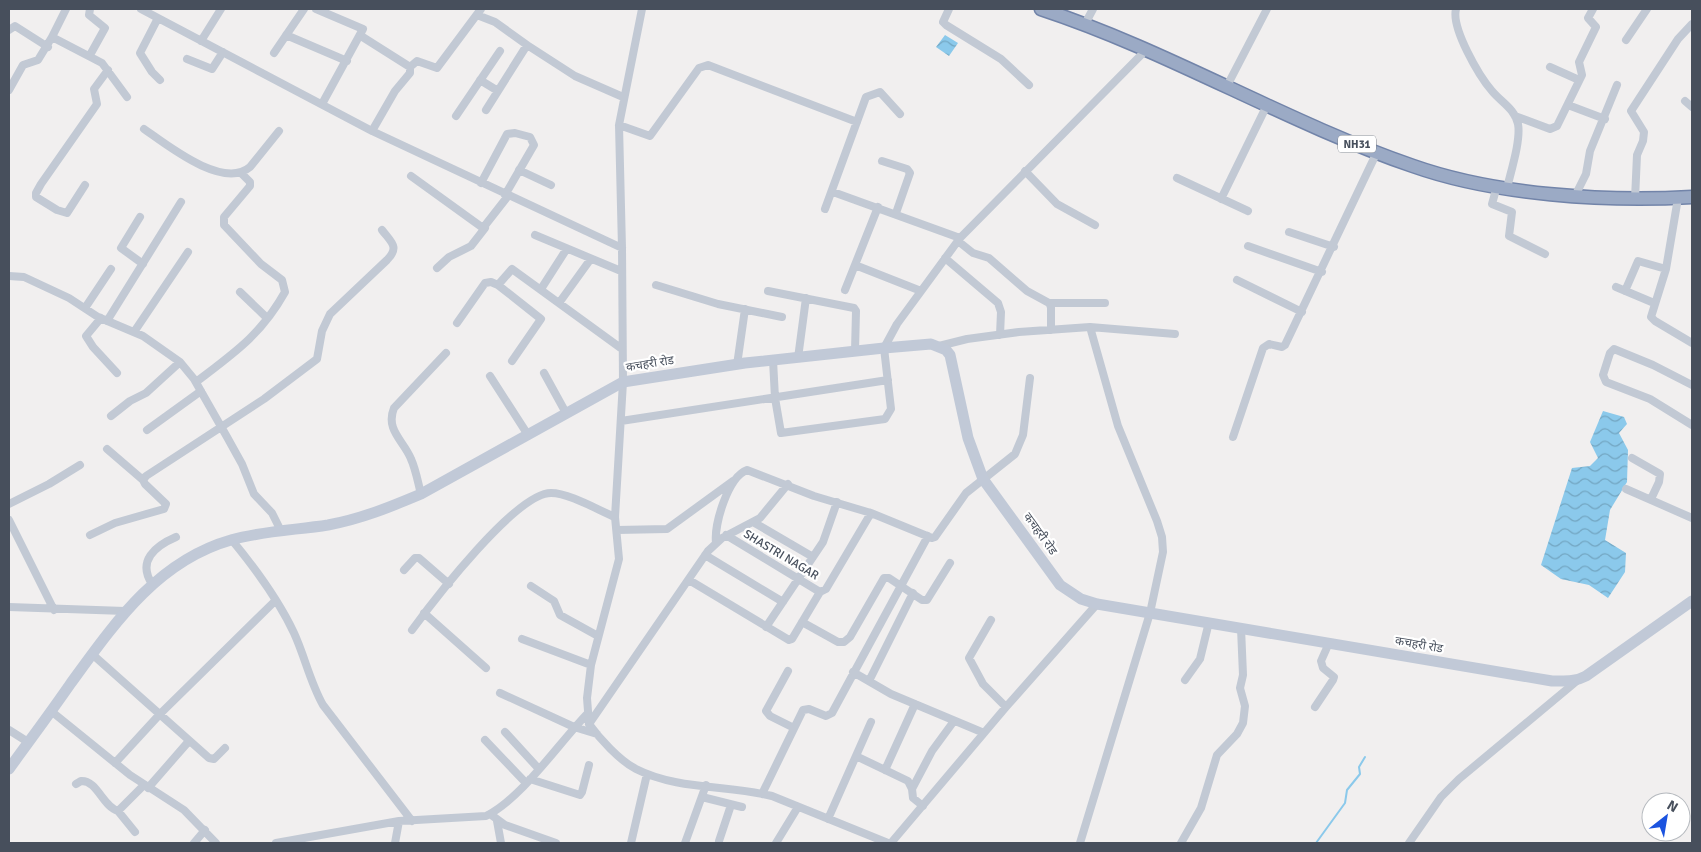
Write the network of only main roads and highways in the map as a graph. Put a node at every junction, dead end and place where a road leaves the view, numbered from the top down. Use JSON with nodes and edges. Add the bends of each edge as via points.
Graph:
{"nodes":[{"id":1,"x":1041,"y":9,"type":"edge"},
{"id":2,"x":1692,"y":197,"type":"edge"},
{"id":3,"x":1692,"y":601,"type":"edge"},
{"id":4,"x":9,"y":768,"type":"edge"}],
"edges":[{"from":1,"to":2,"type":"highway","number":"NH31","via":[[1147,49],[1377,152],[1450,177],[1575,196]]},
{"from":3,"to":4,"type":"main road","name":"कचहरी रोड","via":[[1578,680],[1552,681],[1081,599],[1060,586],[983,479],[968,438],[950,355],[939,346],[930,344],[884,348],[623,382],[421,494],[364,517],[231,539],[204,550],[165,573],[125,611]]}]}
